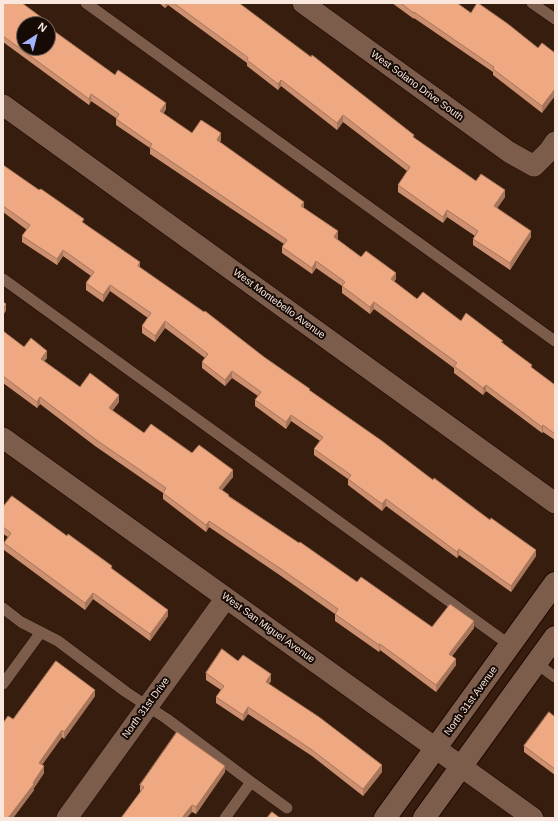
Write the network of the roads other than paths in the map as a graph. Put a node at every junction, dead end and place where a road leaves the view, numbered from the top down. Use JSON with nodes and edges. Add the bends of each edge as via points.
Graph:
{"nodes":[{"id":1,"x":86,"y":3,"type":"edge"},
{"id":2,"x":303,"y":3,"type":"edge"},
{"id":3,"x":532,"y":3,"type":"edge"},
{"id":4,"x":326,"y":10,"type":"edge"},
{"id":5,"x":555,"y":19,"type":"edge"},
{"id":6,"x":3,"y":106,"type":"edge"},
{"id":7,"x":555,"y":142,"type":"edge"},
{"id":8,"x":3,"y":279,"type":"edge"},
{"id":9,"x":555,"y":341,"type":"edge"},
{"id":10,"x":5,"y":443,"type":"edge"},
{"id":11,"x":555,"y":503,"type":"edge"},
{"id":12,"x":555,"y":583,"type":"edge"},
{"id":13,"x":226,"y":598,"type":"junction"},
{"id":14,"x":3,"y":608,"type":"edge"},
{"id":15,"x":41,"y":632,"type":"junction"},
{"id":16,"x":555,"y":637,"type":"edge"},
{"id":17,"x":511,"y":646,"type":"junction"},
{"id":18,"x":536,"y":663,"type":"junction"},
{"id":19,"x":555,"y":677,"type":"edge"},
{"id":20,"x":3,"y":684,"type":"edge"},
{"id":21,"x":148,"y":706,"type":"junction"},
{"id":22,"x":436,"y":748,"type":"junction"},
{"id":23,"x":462,"y":766,"type":"junction"},
{"id":24,"x":251,"y":782,"type":"junction"},
{"id":25,"x":287,"y":808,"type":"dead end"},
{"id":26,"x":67,"y":818,"type":"edge"},
{"id":27,"x":225,"y":818,"type":"edge"},
{"id":28,"x":385,"y":818,"type":"edge"},
{"id":29,"x":424,"y":818,"type":"edge"},
{"id":30,"x":533,"y":818,"type":"edge"}],
"edges":[{"from":1,"to":9,"type":"lane"},
{"from":2,"to":4,"type":"street","name":"West Solano Drive South"},
{"from":3,"to":5,"type":"lane"},
{"from":4,"to":7,"type":"street","name":"West Solano Drive South","via":[[509,152],[534,166]]},
{"from":6,"to":11,"type":"street","name":"West Montebello Avenue"},
{"from":8,"to":17,"type":"lane"},
{"from":10,"to":13,"type":"street","name":"West San Miguel Avenue"},
{"from":12,"to":17,"type":"street","name":"North 31st Avenue"},
{"from":13,"to":21,"type":"street","name":"North 31st Drive"},
{"from":13,"to":22,"type":"street","name":"West San Miguel Avenue"},
{"from":14,"to":15,"type":"lane","via":[[21,622]]},
{"from":15,"to":20,"type":"lane"},
{"from":15,"to":21,"type":"lane","via":[[58,641]]},
{"from":16,"to":18,"type":"street"},
{"from":17,"to":22,"type":"street","name":"North 31st Avenue"},
{"from":18,"to":19,"type":"lane"},
{"from":18,"to":23,"type":"street"},
{"from":21,"to":24,"type":"lane"},
{"from":21,"to":26,"type":"street","name":"North 31st Drive"},
{"from":22,"to":23,"type":"street","name":"West San Miguel Avenue"},
{"from":22,"to":28,"type":"street","name":"North 31st Avenue"},
{"from":23,"to":29,"type":"street"},
{"from":23,"to":30,"type":"street","name":"West San Miguel Avenue"},
{"from":24,"to":25,"type":"lane"},
{"from":24,"to":27,"type":"lane"}]}
